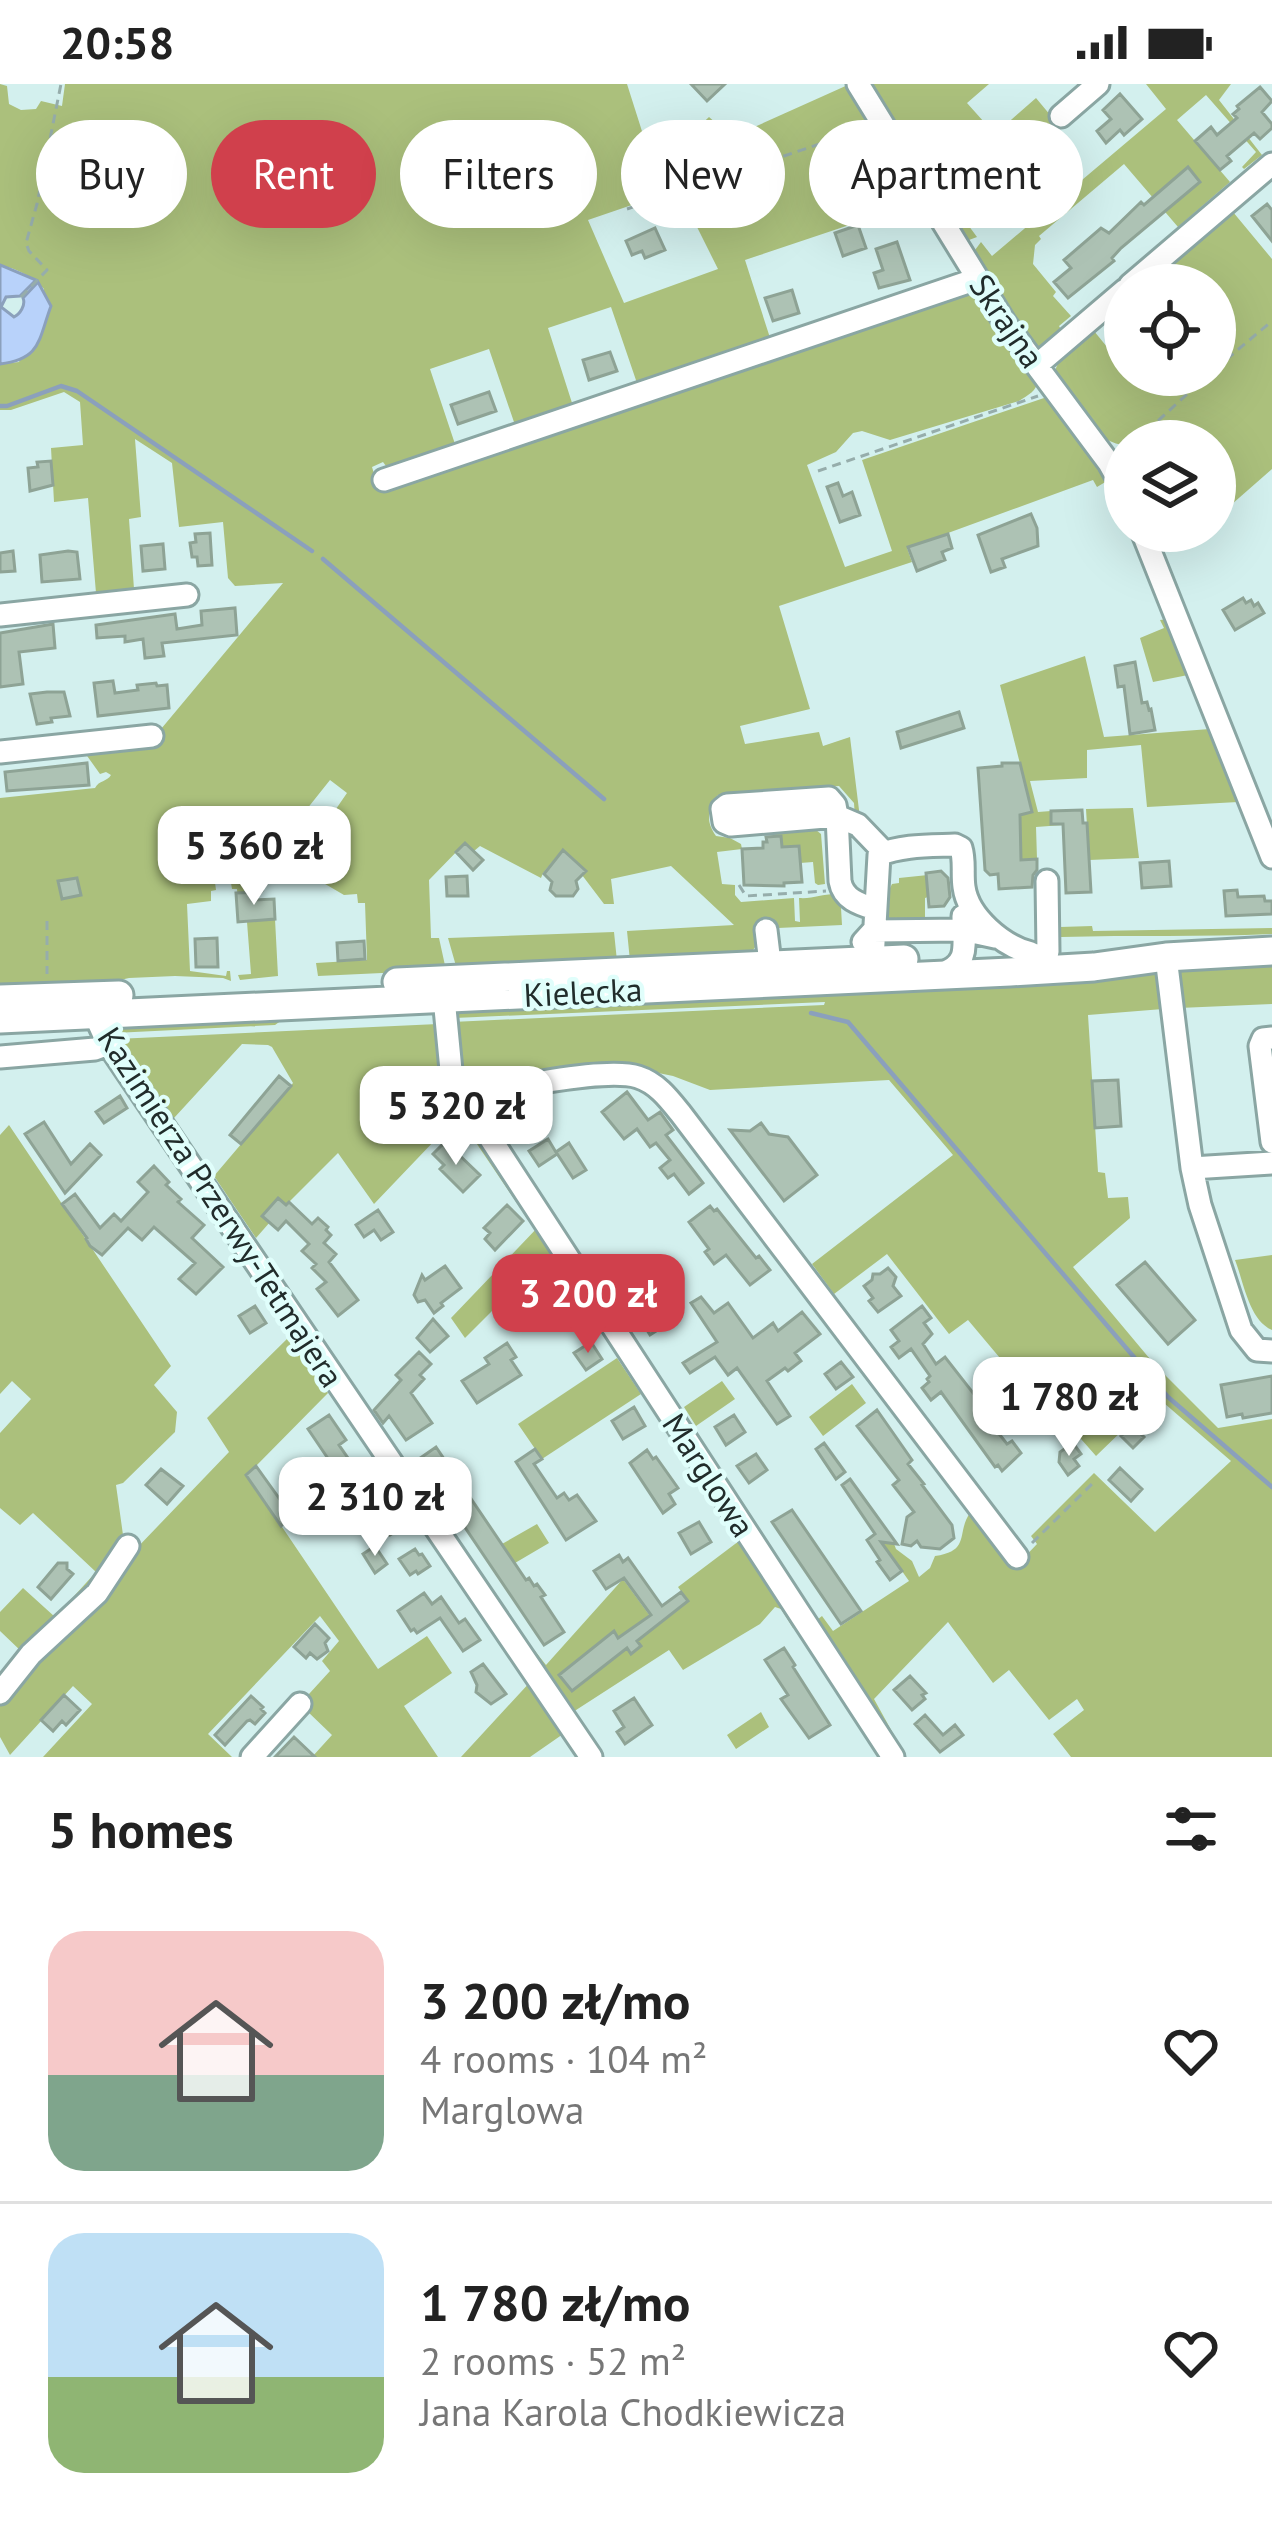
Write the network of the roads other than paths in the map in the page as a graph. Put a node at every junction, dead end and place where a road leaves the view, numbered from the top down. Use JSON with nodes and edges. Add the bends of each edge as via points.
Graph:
{"nodes":[{"id":1,"x":858,"y":84,"type":"edge"},
{"id":2,"x":1098,"y":84,"type":"edge"},
{"id":3,"x":1060,"y":116,"type":"dead end"},
{"id":4,"x":1272,"y":164,"type":"edge"},
{"id":5,"x":1155,"y":264,"type":"edge"},
{"id":6,"x":977,"y":279,"type":"junction"},
{"id":7,"x":1104,"y":308,"type":"edge"},
{"id":8,"x":1037,"y":365,"type":"junction"},
{"id":9,"x":1104,"y":457,"type":"edge"},
{"id":10,"x":384,"y":480,"type":"dead end"},
{"id":11,"x":1150,"y":552,"type":"edge"},
{"id":12,"x":187,"y":595,"type":"dead end"},
{"id":13,"x":0,"y":615,"type":"edge"},
{"id":14,"x":152,"y":736,"type":"dead end"},
{"id":15,"x":0,"y":752,"type":"edge"},
{"id":16,"x":883,"y":851,"type":"junction"},
{"id":17,"x":1272,"y":856,"type":"edge"},
{"id":18,"x":1047,"y":881,"type":"dead end"},
{"id":19,"x":964,"y":892,"type":"junction"},
{"id":20,"x":766,"y":930,"type":"dead end"},
{"id":21,"x":874,"y":933,"type":"junction"},
{"id":22,"x":963,"y":943,"type":"junction"},
{"id":23,"x":1272,"y":951,"type":"edge"},
{"id":24,"x":1024,"y":955,"type":"junction"},
{"id":25,"x":1166,"y":957,"type":"junction"},
{"id":26,"x":770,"y":963,"type":"junction"},
{"id":27,"x":934,"y":976,"type":"junction"},
{"id":28,"x":895,"y":977,"type":"junction"},
{"id":29,"x":439,"y":989,"type":"junction"},
{"id":30,"x":0,"y":999,"type":"edge"},
{"id":31,"x":97,"y":1002,"type":"junction"},
{"id":32,"x":0,"y":1019,"type":"edge"},
{"id":33,"x":1272,"y":1038,"type":"edge"},
{"id":34,"x":107,"y":1044,"type":"junction"},
{"id":35,"x":0,"y":1057,"type":"edge"},
{"id":36,"x":466,"y":1101,"type":"junction"},
{"id":37,"x":1272,"y":1142,"type":"edge"},
{"id":38,"x":1272,"y":1163,"type":"edge"},
{"id":39,"x":1192,"y":1168,"type":"junction"},
{"id":40,"x":1272,"y":1352,"type":"edge"},
{"id":41,"x":128,"y":1546,"type":"dead end"},
{"id":42,"x":1017,"y":1557,"type":"road end"},
{"id":43,"x":0,"y":1693,"type":"edge"},
{"id":44,"x":300,"y":1705,"type":"dead end"},
{"id":45,"x":253,"y":1757,"type":"edge"},
{"id":46,"x":591,"y":1757,"type":"edge"},
{"id":47,"x":893,"y":1757,"type":"edge"}],
"edges":[{"from":1,"to":6,"type":"street","name":"Skrajna"},
{"from":2,"to":3,"type":"street"},
{"from":4,"to":5,"type":"street"},
{"from":6,"to":8,"type":"street","name":"Skrajna"},
{"from":6,"to":10,"type":"street"},
{"from":7,"to":8,"type":"street"},
{"from":8,"to":9,"type":"street","name":"Skrajna"},
{"from":11,"to":17,"type":"street"},
{"from":12,"to":13,"type":"street"},
{"from":14,"to":15,"type":"street"},
{"from":16,"to":19,"type":"street","via":[[958,846]]},
{"from":16,"to":21,"type":"street"},
{"from":16,"to":21,"type":"street","via":[[837,816],[841,887]]},
{"from":18,"to":24,"type":"street"},
{"from":19,"to":22,"type":"street"},
{"from":19,"to":24,"type":"street","via":[[987,926]]},
{"from":20,"to":26,"type":"street"},
{"from":21,"to":22,"type":"main road","name":"Kielecka"},
{"from":21,"to":26,"type":"main road","name":"Kielecka","via":[[827,961]]},
{"from":21,"to":28,"type":"street","via":[[879,972]]},
{"from":22,"to":24,"type":"main road","name":"Kielecka"},
{"from":22,"to":27,"type":"street","via":[[955,968]]},
{"from":23,"to":25,"type":"main road","name":"Kielecka"},
{"from":24,"to":25,"type":"main road","name":"Kielecka"},
{"from":24,"to":25,"type":"main road","name":"Kielecka","via":[[1094,967]]},
{"from":24,"to":27,"type":"main road","name":"Kielecka"},
{"from":25,"to":39,"type":"street"},
{"from":26,"to":29,"type":"main road","name":"Kielecka","via":[[471,977]]},
{"from":27,"to":28,"type":"main road","name":"Kielecka"},
{"from":28,"to":29,"type":"main road","name":"Kielecka"},
{"from":29,"to":31,"type":"main road","name":"Kielecka"},
{"from":29,"to":36,"type":"street","name":"Marglowa","via":[[451,1070]]},
{"from":30,"to":31,"type":"main road","name":"Kielecka"},
{"from":31,"to":32,"type":"main road","name":"Kielecka"},
{"from":31,"to":34,"type":"street","name":"Kazimierza Przerwy-Tetmajera"},
{"from":33,"to":37,"type":"street","via":[[1260,1046]]},
{"from":34,"to":35,"type":"street"},
{"from":34,"to":46,"type":"street","name":"Kazimierza Przerwy-Tetmajera"},
{"from":36,"to":42,"type":"street","via":[[590,1076],[629,1075],[660,1090]]},
{"from":36,"to":47,"type":"street","name":"Marglowa"},
{"from":38,"to":39,"type":"street"},
{"from":39,"to":40,"type":"street","via":[[1241,1330],[1257,1350]]},
{"from":41,"to":43,"type":"street","via":[[97,1593]]},
{"from":44,"to":45,"type":"street"}]}
